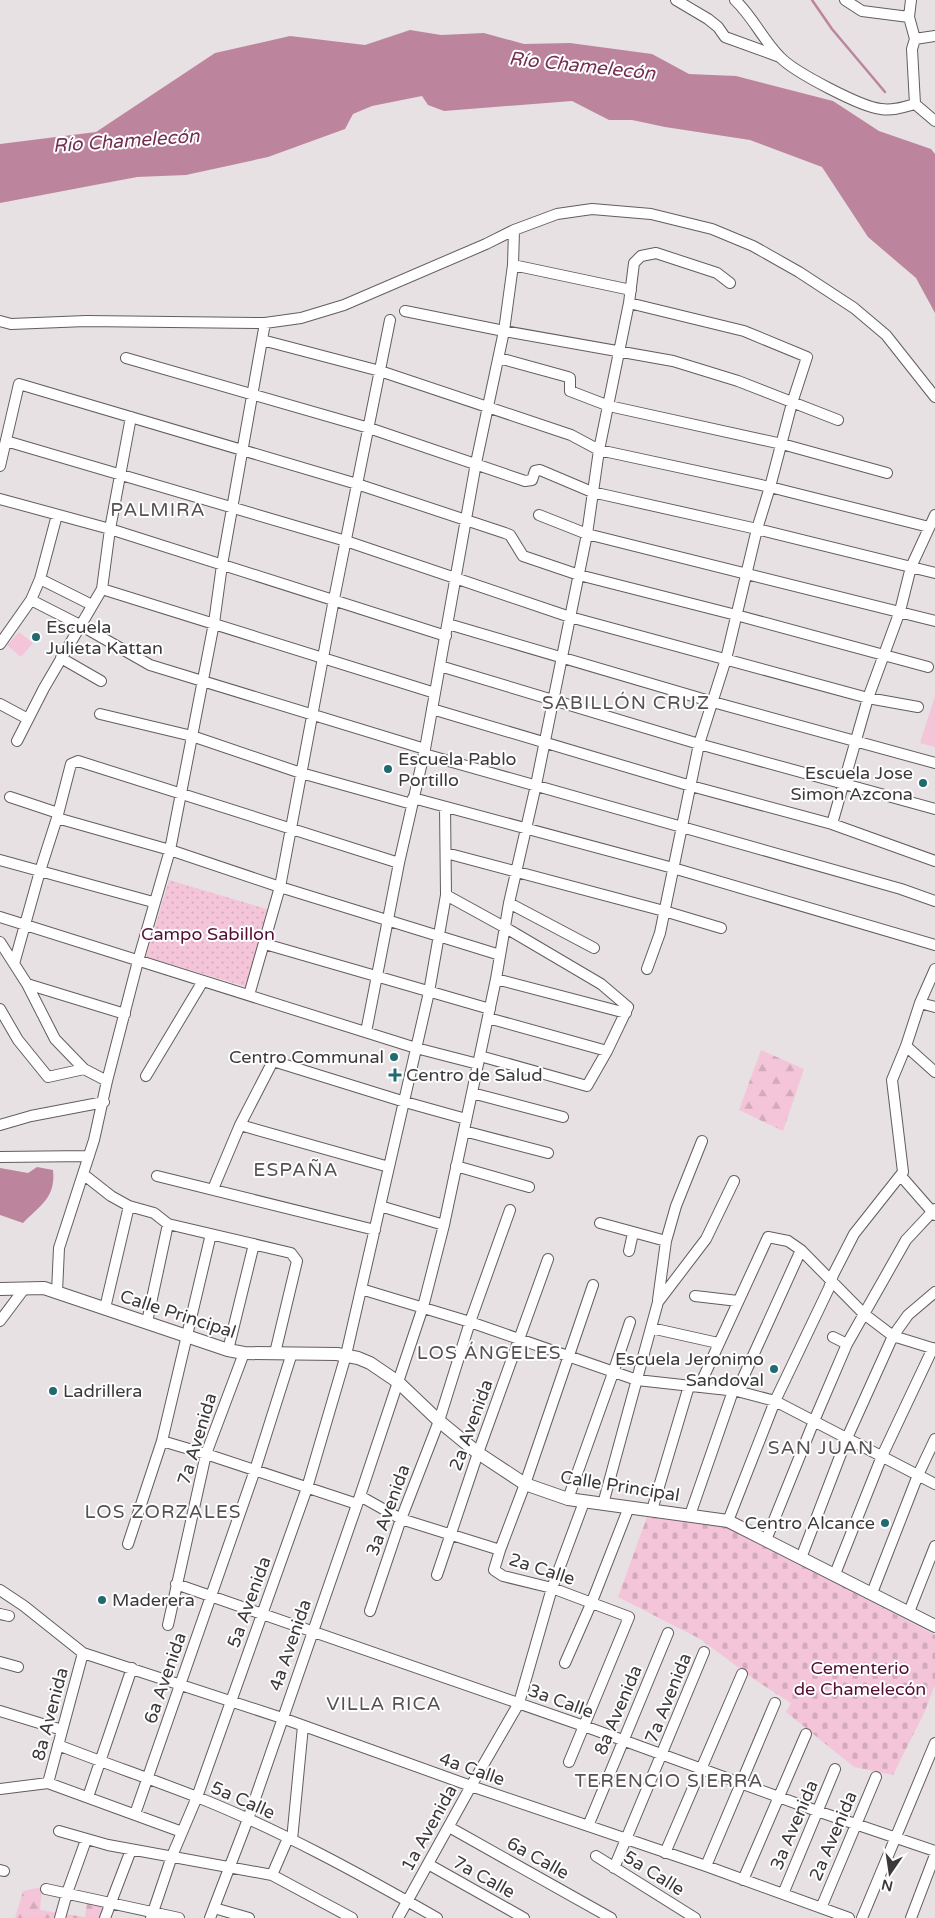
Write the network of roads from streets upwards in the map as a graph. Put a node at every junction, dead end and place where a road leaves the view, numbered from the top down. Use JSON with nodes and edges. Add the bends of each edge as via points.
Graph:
{"nodes":[{"id":1,"x":676,"y":0,"type":"edge"},
{"id":2,"x":734,"y":0,"type":"edge"},
{"id":3,"x":845,"y":0,"type":"edge"},
{"id":4,"x":911,"y":0,"type":"edge"},
{"id":5,"x":909,"y":17,"type":"junction"},
{"id":6,"x":935,"y":36,"type":"edge"},
{"id":7,"x":915,"y":39,"type":"junction"},
{"id":8,"x":780,"y":57,"type":"junction"},
{"id":9,"x":915,"y":104,"type":"junction"},
{"id":10,"x":935,"y":121,"type":"edge"},
{"id":11,"x":514,"y":230,"type":"junction"},
{"id":12,"x":513,"y":266,"type":"junction"},
{"id":13,"x":730,"y":283,"type":"dead end"},
{"id":14,"x":631,"y":290,"type":"junction"},
{"id":15,"x":629,"y":303,"type":"junction"},
{"id":16,"x":405,"y":312,"type":"dead end"},
{"id":17,"x":390,"y":320,"type":"dead end"},
{"id":18,"x":0,"y":321,"type":"edge"},
{"id":19,"x":265,"y":323,"type":"junction"},
{"id":20,"x":504,"y":331,"type":"junction"},
{"id":21,"x":262,"y":340,"type":"junction"},
{"id":22,"x":618,"y":352,"type":"junction"},
{"id":23,"x":126,"y":358,"type":"dead end"},
{"id":24,"x":499,"y":358,"type":"junction"},
{"id":25,"x":380,"y":371,"type":"junction"},
{"id":26,"x":252,"y":394,"type":"junction"},
{"id":27,"x":935,"y":397,"type":"edge"},
{"id":28,"x":792,"y":403,"type":"junction"},
{"id":29,"x":609,"y":406,"type":"junction"},
{"id":30,"x":489,"y":408,"type":"junction"},
{"id":31,"x":132,"y":417,"type":"junction"},
{"id":32,"x":838,"y":420,"type":"dead end"},
{"id":33,"x":368,"y":428,"type":"junction"},
{"id":34,"x":6,"y":440,"type":"junction"},
{"id":35,"x":782,"y":444,"type":"junction"},
{"id":36,"x":242,"y":449,"type":"junction"},
{"id":37,"x":599,"y":450,"type":"junction"},
{"id":38,"x":476,"y":463,"type":"junction"},
{"id":39,"x":0,"y":466,"type":"edge"},
{"id":40,"x":887,"y":473,"type":"dead end"},
{"id":41,"x":122,"y":475,"type":"junction"},
{"id":42,"x":357,"y":484,"type":"junction"},
{"id":43,"x":770,"y":487,"type":"junction"},
{"id":44,"x":592,"y":492,"type":"junction"},
{"id":45,"x":0,"y":499,"type":"edge"},
{"id":46,"x":233,"y":507,"type":"junction"},
{"id":47,"x":57,"y":515,"type":"junction"},
{"id":48,"x":539,"y":515,"type":"dead end"},
{"id":49,"x":935,"y":515,"type":"edge"},
{"id":50,"x":465,"y":521,"type":"junction"},
{"id":51,"x":928,"y":527,"type":"junction"},
{"id":52,"x":757,"y":529,"type":"junction"},
{"id":53,"x":110,"y":530,"type":"junction"},
{"id":54,"x":587,"y":534,"type":"junction"},
{"id":55,"x":346,"y":541,"type":"junction"},
{"id":56,"x":222,"y":565,"type":"junction"},
{"id":57,"x":911,"y":567,"type":"junction"},
{"id":58,"x":935,"y":573,"type":"edge"},
{"id":59,"x":746,"y":574,"type":"junction"},
{"id":60,"x":579,"y":575,"type":"junction"},
{"id":61,"x":40,"y":579,"type":"junction"},
{"id":62,"x":454,"y":579,"type":"junction"},
{"id":63,"x":102,"y":589,"type":"junction"},
{"id":64,"x":334,"y":599,"type":"junction"},
{"id":65,"x":31,"y":600,"type":"junction"},
{"id":66,"x":92,"y":605,"type":"junction"},
{"id":67,"x":900,"y":611,"type":"junction"},
{"id":68,"x":736,"y":615,"type":"junction"},
{"id":69,"x":570,"y":617,"type":"junction"},
{"id":70,"x":935,"y":621,"type":"edge"},
{"id":71,"x":214,"y":623,"type":"junction"},
{"id":72,"x":448,"y":624,"type":"junction"},
{"id":73,"x":80,"y":625,"type":"junction"},
{"id":74,"x":446,"y":636,"type":"junction"},
{"id":75,"x":0,"y":644,"type":"edge"},
{"id":76,"x":884,"y":654,"type":"junction"},
{"id":77,"x":323,"y":657,"type":"junction"},
{"id":78,"x":562,"y":657,"type":"junction"},
{"id":79,"x":61,"y":658,"type":"junction"},
{"id":80,"x":726,"y":659,"type":"junction"},
{"id":81,"x":440,"y":666,"type":"junction"},
{"id":82,"x":928,"y":667,"type":"dead end"},
{"id":83,"x":101,"y":681,"type":"dead end"},
{"id":84,"x":202,"y":681,"type":"junction"},
{"id":85,"x":435,"y":693,"type":"junction"},
{"id":86,"x":868,"y":698,"type":"junction"},
{"id":87,"x":553,"y":700,"type":"junction"},
{"id":88,"x":714,"y":702,"type":"junction"},
{"id":89,"x":0,"y":704,"type":"edge"},
{"id":90,"x":918,"y":707,"type":"dead end"},
{"id":91,"x":432,"y":710,"type":"junction"},
{"id":92,"x":100,"y":714,"type":"dead end"},
{"id":93,"x":312,"y":715,"type":"junction"},
{"id":94,"x":28,"y":719,"type":"junction"},
{"id":95,"x":192,"y":736,"type":"junction"},
{"id":96,"x":17,"y":741,"type":"dead end"},
{"id":97,"x":545,"y":741,"type":"junction"},
{"id":98,"x":855,"y":742,"type":"junction"},
{"id":99,"x":699,"y":744,"type":"junction"},
{"id":100,"x":424,"y":752,"type":"junction"},
{"id":101,"x":935,"y":763,"type":"edge"},
{"id":102,"x":301,"y":773,"type":"junction"},
{"id":103,"x":843,"y":784,"type":"junction"},
{"id":104,"x":536,"y":785,"type":"junction"},
{"id":105,"x":691,"y":786,"type":"junction"},
{"id":106,"x":181,"y":793,"type":"junction"},
{"id":107,"x":10,"y":797,"type":"dead end"},
{"id":108,"x":413,"y":801,"type":"junction"},
{"id":109,"x":444,"y":807,"type":"junction"},
{"id":110,"x":935,"y":809,"type":"edge"},
{"id":111,"x":58,"y":816,"type":"junction"},
{"id":112,"x":832,"y":824,"type":"junction"},
{"id":113,"x":526,"y":827,"type":"junction"},
{"id":114,"x":291,"y":828,"type":"junction"},
{"id":115,"x":682,"y":828,"type":"junction"},
{"id":116,"x":170,"y":850,"type":"junction"},
{"id":117,"x":446,"y":853,"type":"junction"},
{"id":118,"x":0,"y":860,"type":"edge"},
{"id":119,"x":935,"y":861,"type":"edge"},
{"id":120,"x":399,"y":863,"type":"junction"},
{"id":121,"x":673,"y":868,"type":"junction"},
{"id":122,"x":40,"y":871,"type":"junction"},
{"id":123,"x":516,"y":871,"type":"junction"},
{"id":124,"x":280,"y":887,"type":"junction"},
{"id":125,"x":446,"y":895,"type":"junction"},
{"id":126,"x":935,"y":901,"type":"edge"},
{"id":127,"x":153,"y":902,"type":"junction"},
{"id":128,"x":509,"y":903,"type":"junction"},
{"id":129,"x":664,"y":911,"type":"junction"},
{"id":130,"x":0,"y":918,"type":"edge"},
{"id":131,"x":388,"y":921,"type":"junction"},
{"id":132,"x":26,"y":926,"type":"junction"},
{"id":133,"x":506,"y":928,"type":"junction"},
{"id":134,"x":721,"y":928,"type":"dead end"},
{"id":135,"x":438,"y":935,"type":"junction"},
{"id":136,"x":0,"y":942,"type":"edge"},
{"id":137,"x":265,"y":944,"type":"junction"},
{"id":138,"x":935,"y":945,"type":"edge"},
{"id":139,"x":594,"y":948,"type":"dead end"},
{"id":140,"x":500,"y":955,"type":"junction"},
{"id":141,"x":138,"y":960,"type":"junction"},
{"id":142,"x":14,"y":964,"type":"junction"},
{"id":143,"x":647,"y":969,"type":"dead end"},
{"id":144,"x":935,"y":969,"type":"edge"},
{"id":145,"x":377,"y":978,"type":"junction"},
{"id":146,"x":496,"y":978,"type":"junction"},
{"id":147,"x":203,"y":980,"type":"junction"},
{"id":148,"x":27,"y":984,"type":"junction"},
{"id":149,"x":429,"y":992,"type":"junction"},
{"id":150,"x":249,"y":995,"type":"junction"},
{"id":151,"x":920,"y":1003,"type":"junction"},
{"id":152,"x":935,"y":1007,"type":"edge"},
{"id":153,"x":0,"y":1010,"type":"edge"},
{"id":154,"x":626,"y":1013,"type":"junction"},
{"id":155,"x":124,"y":1014,"type":"junction"},
{"id":156,"x":489,"y":1014,"type":"junction"},
{"id":157,"x":366,"y":1032,"type":"junction"},
{"id":158,"x":906,"y":1046,"type":"junction"},
{"id":159,"x":416,"y":1048,"type":"junction"},
{"id":160,"x":607,"y":1051,"type":"junction"},
{"id":161,"x":479,"y":1060,"type":"junction"},
{"id":162,"x":84,"y":1069,"type":"junction"},
{"id":163,"x":935,"y":1072,"type":"edge"},
{"id":164,"x":146,"y":1076,"type":"dead end"},
{"id":165,"x":107,"y":1081,"type":"junction"},
{"id":166,"x":472,"y":1093,"type":"junction"},
{"id":167,"x":104,"y":1102,"type":"junction"},
{"id":168,"x":405,"y":1102,"type":"junction"},
{"id":169,"x":563,"y":1117,"type":"dead end"},
{"id":170,"x":466,"y":1119,"type":"junction"},
{"id":171,"x":240,"y":1124,"type":"junction"},
{"id":172,"x":0,"y":1125,"type":"edge"},
{"id":173,"x":464,"y":1131,"type":"junction"},
{"id":174,"x":702,"y":1141,"type":"dead end"},
{"id":175,"x":548,"y":1153,"type":"dead end"},
{"id":176,"x":89,"y":1156,"type":"junction"},
{"id":177,"x":0,"y":1157,"type":"edge"},
{"id":178,"x":456,"y":1166,"type":"junction"},
{"id":179,"x":389,"y":1167,"type":"junction"},
{"id":180,"x":84,"y":1174,"type":"junction"},
{"id":181,"x":157,"y":1176,"type":"dead end"},
{"id":182,"x":901,"y":1176,"type":"junction"},
{"id":183,"x":734,"y":1181,"type":"dead end"},
{"id":184,"x":529,"y":1187,"type":"dead end"},
{"id":185,"x":213,"y":1188,"type":"junction"},
{"id":186,"x":129,"y":1206,"type":"junction"},
{"id":187,"x":380,"y":1206,"type":"junction"},
{"id":188,"x":510,"y":1210,"type":"dead end"},
{"id":189,"x":934,"y":1212,"type":"edge"},
{"id":190,"x":600,"y":1223,"type":"dead end"},
{"id":191,"x":168,"y":1224,"type":"junction"},
{"id":192,"x":444,"y":1225,"type":"junction"},
{"id":193,"x":375,"y":1230,"type":"junction"},
{"id":194,"x":633,"y":1232,"type":"junction"},
{"id":195,"x":211,"y":1234,"type":"junction"},
{"id":196,"x":666,"y":1241,"type":"junction"},
{"id":197,"x":254,"y":1244,"type":"junction"},
{"id":198,"x":801,"y":1250,"type":"junction"},
{"id":199,"x":629,"y":1251,"type":"dead end"},
{"id":200,"x":548,"y":1259,"type":"dead end"},
{"id":201,"x":832,"y":1282,"type":"junction"},
{"id":202,"x":592,"y":1286,"type":"dead end"},
{"id":203,"x":0,"y":1289,"type":"edge"},
{"id":204,"x":24,"y":1289,"type":"junction"},
{"id":205,"x":362,"y":1289,"type":"junction"},
{"id":206,"x":57,"y":1292,"type":"junction"},
{"id":207,"x":935,"y":1292,"type":"edge"},
{"id":208,"x":695,"y":1296,"type":"dead end"},
{"id":209,"x":738,"y":1301,"type":"junction"},
{"id":210,"x":658,"y":1302,"type":"junction"},
{"id":211,"x":423,"y":1307,"type":"junction"},
{"id":212,"x":105,"y":1308,"type":"junction"},
{"id":213,"x":864,"y":1314,"type":"junction"},
{"id":214,"x":0,"y":1321,"type":"edge"},
{"id":215,"x":147,"y":1322,"type":"junction"},
{"id":216,"x":470,"y":1322,"type":"junction"},
{"id":217,"x":630,"y":1322,"type":"dead end"},
{"id":218,"x":651,"y":1328,"type":"junction"},
{"id":219,"x":187,"y":1336,"type":"junction"},
{"id":220,"x":893,"y":1336,"type":"junction"},
{"id":221,"x":833,"y":1337,"type":"dead end"},
{"id":222,"x":520,"y":1339,"type":"junction"},
{"id":223,"x":718,"y":1343,"type":"junction"},
{"id":224,"x":847,"y":1344,"type":"junction"},
{"id":225,"x":934,"y":1349,"type":"edge"},
{"id":226,"x":228,"y":1350,"type":"junction"},
{"id":227,"x":244,"y":1353,"type":"junction"},
{"id":228,"x":275,"y":1353,"type":"junction"},
{"id":229,"x":292,"y":1354,"type":"junction"},
{"id":230,"x":346,"y":1355,"type":"junction"},
{"id":231,"x":569,"y":1357,"type":"junction"},
{"id":232,"x":613,"y":1373,"type":"junction"},
{"id":233,"x":637,"y":1380,"type":"junction"},
{"id":234,"x":398,"y":1382,"type":"junction"},
{"id":235,"x":694,"y":1387,"type":"junction"},
{"id":236,"x":735,"y":1391,"type":"junction"},
{"id":237,"x":775,"y":1401,"type":"junction"},
{"id":238,"x":439,"y":1421,"type":"junction"},
{"id":239,"x":814,"y":1421,"type":"junction"},
{"id":240,"x":847,"y":1438,"type":"junction"},
{"id":241,"x":935,"y":1439,"type":"edge"},
{"id":242,"x":162,"y":1441,"type":"junction"},
{"id":243,"x":478,"y":1453,"type":"junction"},
{"id":244,"x":206,"y":1454,"type":"junction"},
{"id":245,"x":882,"y":1456,"type":"junction"},
{"id":246,"x":255,"y":1470,"type":"junction"},
{"id":247,"x":918,"y":1475,"type":"junction"},
{"id":248,"x":525,"y":1484,"type":"junction"},
{"id":249,"x":935,"y":1484,"type":"edge"},
{"id":250,"x":307,"y":1488,"type":"junction"},
{"id":251,"x":568,"y":1499,"type":"junction"},
{"id":252,"x":358,"y":1500,"type":"junction"},
{"id":253,"x":584,"y":1502,"type":"junction"},
{"id":254,"x":603,"y":1504,"type":"junction"},
{"id":255,"x":629,"y":1507,"type":"junction"},
{"id":256,"x":652,"y":1510,"type":"junction"},
{"id":257,"x":690,"y":1515,"type":"junction"},
{"id":258,"x":401,"y":1519,"type":"junction"},
{"id":259,"x":728,"y":1521,"type":"junction"},
{"id":260,"x":451,"y":1535,"type":"junction"},
{"id":261,"x":766,"y":1540,"type":"junction"},
{"id":262,"x":128,"y":1544,"type":"dead end"},
{"id":263,"x":935,"y":1546,"type":"edge"},
{"id":264,"x":500,"y":1550,"type":"junction"},
{"id":265,"x":801,"y":1558,"type":"junction"},
{"id":266,"x":835,"y":1574,"type":"junction"},
{"id":267,"x":437,"y":1575,"type":"dead end"},
{"id":268,"x":176,"y":1584,"type":"junction"},
{"id":269,"x":552,"y":1588,"type":"junction"},
{"id":270,"x":0,"y":1590,"type":"edge"},
{"id":271,"x":872,"y":1593,"type":"junction"},
{"id":272,"x":210,"y":1596,"type":"junction"},
{"id":273,"x":591,"y":1604,"type":"junction"},
{"id":274,"x":370,"y":1611,"type":"dead end"},
{"id":275,"x":908,"y":1612,"type":"junction"},
{"id":276,"x":262,"y":1614,"type":"junction"},
{"id":277,"x":168,"y":1625,"type":"dead end"},
{"id":278,"x":935,"y":1626,"type":"edge"},
{"id":279,"x":313,"y":1632,"type":"junction"},
{"id":280,"x":668,"y":1633,"type":"dead end"},
{"id":281,"x":704,"y":1652,"type":"dead end"},
{"id":282,"x":83,"y":1653,"type":"junction"},
{"id":283,"x":0,"y":1662,"type":"edge"},
{"id":284,"x":565,"y":1663,"type":"dead end"},
{"id":285,"x":18,"y":1666,"type":"dead end"},
{"id":286,"x":132,"y":1668,"type":"junction"},
{"id":287,"x":742,"y":1674,"type":"dead end"},
{"id":288,"x":179,"y":1684,"type":"junction"},
{"id":289,"x":231,"y":1701,"type":"junction"},
{"id":290,"x":520,"y":1703,"type":"junction"},
{"id":291,"x":775,"y":1703,"type":"dead end"},
{"id":292,"x":0,"y":1711,"type":"edge"},
{"id":293,"x":282,"y":1718,"type":"junction"},
{"id":294,"x":303,"y":1726,"type":"junction"},
{"id":295,"x":584,"y":1726,"type":"junction"},
{"id":296,"x":62,"y":1730,"type":"junction"},
{"id":297,"x":806,"y":1734,"type":"dead end"},
{"id":298,"x":622,"y":1741,"type":"junction"},
{"id":299,"x":935,"y":1743,"type":"edge"},
{"id":300,"x":58,"y":1745,"type":"junction"},
{"id":301,"x":662,"y":1755,"type":"junction"},
{"id":302,"x":99,"y":1760,"type":"junction"},
{"id":303,"x":570,"y":1762,"type":"dead end"},
{"id":304,"x":701,"y":1769,"type":"junction"},
{"id":305,"x":835,"y":1769,"type":"dead end"},
{"id":306,"x":876,"y":1777,"type":"dead end"},
{"id":307,"x":146,"y":1779,"type":"junction"},
{"id":308,"x":741,"y":1782,"type":"junction"},
{"id":309,"x":48,"y":1783,"type":"junction"},
{"id":310,"x":471,"y":1786,"type":"junction"},
{"id":311,"x":0,"y":1789,"type":"edge"},
{"id":312,"x":780,"y":1796,"type":"junction"},
{"id":313,"x":88,"y":1797,"type":"junction"},
{"id":314,"x":197,"y":1797,"type":"junction"},
{"id":315,"x":817,"y":1811,"type":"junction"},
{"id":316,"x":135,"y":1814,"type":"junction"},
{"id":317,"x":248,"y":1819,"type":"junction"},
{"id":318,"x":856,"y":1824,"type":"junction"},
{"id":319,"x":588,"y":1826,"type":"junction"},
{"id":320,"x":449,"y":1827,"type":"junction"},
{"id":321,"x":59,"y":1831,"type":"dead end"},
{"id":322,"x":182,"y":1832,"type":"junction"},
{"id":323,"x":896,"y":1837,"type":"junction"},
{"id":324,"x":290,"y":1839,"type":"junction"},
{"id":325,"x":626,"y":1839,"type":"junction"},
{"id":326,"x":86,"y":1840,"type":"junction"},
{"id":327,"x":131,"y":1850,"type":"junction"},
{"id":328,"x":935,"y":1851,"type":"edge"},
{"id":329,"x":665,"y":1853,"type":"junction"},
{"id":330,"x":935,"y":1855,"type":"edge"},
{"id":331,"x":172,"y":1856,"type":"junction"},
{"id":332,"x":596,"y":1856,"type":"dead end"},
{"id":333,"x":428,"y":1864,"type":"junction"},
{"id":334,"x":230,"y":1866,"type":"junction"},
{"id":335,"x":706,"y":1866,"type":"junction"},
{"id":336,"x":614,"y":1868,"type":"junction"},
{"id":337,"x":272,"y":1875,"type":"junction"},
{"id":338,"x":743,"y":1880,"type":"junction"},
{"id":339,"x":46,"y":1889,"type":"dead end"},
{"id":340,"x":67,"y":1893,"type":"junction"},
{"id":341,"x":783,"y":1894,"type":"junction"},
{"id":342,"x":407,"y":1901,"type":"junction"},
{"id":343,"x":111,"y":1903,"type":"junction"},
{"id":344,"x":418,"y":1907,"type":"junction"},
{"id":345,"x":214,"y":1908,"type":"junction"},
{"id":346,"x":820,"y":1908,"type":"junction"},
{"id":347,"x":152,"y":1915,"type":"edge"},
{"id":348,"x":60,"y":1918,"type":"edge"},
{"id":349,"x":105,"y":1918,"type":"edge"},
{"id":350,"x":179,"y":1918,"type":"edge"},
{"id":351,"x":210,"y":1918,"type":"edge"},
{"id":352,"x":249,"y":1918,"type":"edge"},
{"id":353,"x":352,"y":1918,"type":"edge"},
{"id":354,"x":398,"y":1918,"type":"edge"},
{"id":355,"x":413,"y":1918,"type":"edge"},
{"id":356,"x":437,"y":1918,"type":"edge"},
{"id":357,"x":524,"y":1918,"type":"edge"},
{"id":358,"x":611,"y":1918,"type":"edge"},
{"id":359,"x":695,"y":1918,"type":"edge"},
{"id":360,"x":849,"y":1918,"type":"edge"},
{"id":361,"x":862,"y":1918,"type":"edge"},
{"id":362,"x":911,"y":1918,"type":"edge"}],
"edges":[{"from":1,"to":8,"type":"street","via":[[708,19],[725,36]]},
{"from":2,"to":8,"type":"street"},
{"from":3,"to":5,"type":"street","via":[[862,11]]},
{"from":4,"to":5,"type":"street"},
{"from":5,"to":7,"type":"street"},
{"from":6,"to":7,"type":"street"},
{"from":7,"to":9,"type":"street","via":[[912,49]]},
{"from":8,"to":9,"type":"street","via":[[803,75],[862,103],[894,110]]},
{"from":9,"to":10,"type":"street"},
{"from":11,"to":12,"type":"street"},
{"from":11,"to":19,"type":"street","via":[[344,305],[301,318]]},
{"from":11,"to":27,"type":"street","via":[[557,214],[592,209],[651,214],[712,229],[753,246],[854,308],[886,335]]},
{"from":12,"to":14,"type":"street"},
{"from":12,"to":20,"type":"street"},
{"from":13,"to":14,"type":"street","name":"4a Avenida","via":[[717,273],[649,253],[634,263]]},
{"from":14,"to":15,"type":"street","name":"4a Avenida"},
{"from":15,"to":22,"type":"street","name":"4a Avenida"},
{"from":15,"to":28,"type":"street","via":[[744,331],[807,357]]},
{"from":16,"to":20,"type":"street"},
{"from":17,"to":25,"type":"street"},
{"from":18,"to":19,"type":"street","via":[[11,324],[86,321]]},
{"from":19,"to":21,"type":"street"},
{"from":20,"to":22,"type":"street"},
{"from":20,"to":24,"type":"street"},
{"from":21,"to":25,"type":"street"},
{"from":21,"to":26,"type":"street"},
{"from":22,"to":28,"type":"street","via":[[700,368]]},
{"from":22,"to":29,"type":"street","name":"4a Avenida"},
{"from":23,"to":26,"type":"street"},
{"from":24,"to":29,"type":"street","via":[[564,374],[570,378],[570,391]]},
{"from":24,"to":30,"type":"street"},
{"from":25,"to":30,"type":"street"},
{"from":25,"to":33,"type":"street"},
{"from":26,"to":33,"type":"street"},
{"from":26,"to":36,"type":"street"},
{"from":28,"to":32,"type":"street"},
{"from":28,"to":35,"type":"street"},
{"from":29,"to":35,"type":"street"},
{"from":29,"to":37,"type":"street","name":"4a Avenida"},
{"from":30,"to":37,"type":"street","via":[[572,435]]},
{"from":30,"to":38,"type":"street"},
{"from":31,"to":34,"type":"street","via":[[19,384]]},
{"from":31,"to":36,"type":"street"},
{"from":31,"to":41,"type":"street"},
{"from":33,"to":38,"type":"street"},
{"from":33,"to":42,"type":"street"},
{"from":34,"to":39,"type":"street"},
{"from":34,"to":41,"type":"street"},
{"from":35,"to":40,"type":"street"},
{"from":35,"to":43,"type":"street"},
{"from":36,"to":42,"type":"street"},
{"from":36,"to":46,"type":"street"},
{"from":37,"to":43,"type":"street"},
{"from":37,"to":44,"type":"street","name":"4a Avenida"},
{"from":38,"to":44,"type":"street","via":[[528,481],[532,480],[535,471],[540,470]]},
{"from":38,"to":50,"type":"street"},
{"from":41,"to":46,"type":"street"},
{"from":41,"to":53,"type":"street"},
{"from":42,"to":50,"type":"street"},
{"from":42,"to":55,"type":"street"},
{"from":43,"to":51,"type":"street"},
{"from":43,"to":52,"type":"street"},
{"from":44,"to":52,"type":"street"},
{"from":44,"to":54,"type":"street","name":"4a Avenida"},
{"from":45,"to":47,"type":"street"},
{"from":46,"to":55,"type":"street"},
{"from":46,"to":56,"type":"street"},
{"from":47,"to":53,"type":"street"},
{"from":47,"to":61,"type":"street"},
{"from":48,"to":54,"type":"street"},
{"from":49,"to":51,"type":"street"},
{"from":50,"to":60,"type":"street","via":[[510,535],[523,556]]},
{"from":50,"to":62,"type":"street"},
{"from":51,"to":57,"type":"street"},
{"from":52,"to":57,"type":"street"},
{"from":52,"to":59,"type":"street"},
{"from":53,"to":56,"type":"street"},
{"from":53,"to":63,"type":"street"},
{"from":54,"to":59,"type":"street"},
{"from":54,"to":60,"type":"street","name":"4a Avenida"},
{"from":55,"to":62,"type":"street"},
{"from":55,"to":64,"type":"street"},
{"from":56,"to":64,"type":"street"},
{"from":56,"to":71,"type":"street"},
{"from":57,"to":58,"type":"street"},
{"from":57,"to":67,"type":"street"},
{"from":59,"to":67,"type":"street"},
{"from":59,"to":68,"type":"street"},
{"from":60,"to":68,"type":"street"},
{"from":60,"to":69,"type":"street","name":"4a Avenida"},
{"from":61,"to":65,"type":"street"},
{"from":61,"to":66,"type":"street"},
{"from":62,"to":69,"type":"street"},
{"from":62,"to":72,"type":"street"},
{"from":63,"to":66,"type":"street"},
{"from":63,"to":71,"type":"street"},
{"from":64,"to":74,"type":"street"},
{"from":64,"to":77,"type":"street"},
{"from":65,"to":73,"type":"street"},
{"from":65,"to":75,"type":"street"},
{"from":66,"to":73,"type":"street"},
{"from":67,"to":70,"type":"street"},
{"from":67,"to":76,"type":"street"},
{"from":68,"to":76,"type":"street"},
{"from":68,"to":80,"type":"street"},
{"from":69,"to":78,"type":"street","name":"4a Avenida"},
{"from":69,"to":80,"type":"street"},
{"from":71,"to":77,"type":"street"},
{"from":71,"to":84,"type":"street"},
{"from":72,"to":74,"type":"street"},
{"from":72,"to":78,"type":"street"},
{"from":73,"to":79,"type":"street"},
{"from":73,"to":84,"type":"street","via":[[150,665]]},
{"from":74,"to":81,"type":"street"},
{"from":76,"to":82,"type":"street"},
{"from":76,"to":86,"type":"street"},
{"from":77,"to":85,"type":"street"},
{"from":77,"to":93,"type":"street"},
{"from":78,"to":87,"type":"street","name":"4a Avenida"},
{"from":78,"to":88,"type":"street"},
{"from":79,"to":83,"type":"street"},
{"from":79,"to":94,"type":"street"},
{"from":80,"to":86,"type":"street"},
{"from":80,"to":88,"type":"street"},
{"from":81,"to":85,"type":"street"},
{"from":81,"to":87,"type":"street"},
{"from":84,"to":93,"type":"street"},
{"from":84,"to":95,"type":"street"},
{"from":85,"to":91,"type":"street"},
{"from":86,"to":90,"type":"street"},
{"from":86,"to":98,"type":"street"},
{"from":87,"to":97,"type":"street","name":"4a Avenida"},
{"from":87,"to":99,"type":"street"},
{"from":88,"to":98,"type":"street"},
{"from":88,"to":99,"type":"street"},
{"from":89,"to":94,"type":"street"},
{"from":91,"to":97,"type":"street"},
{"from":91,"to":100,"type":"street"},
{"from":92,"to":95,"type":"street"},
{"from":93,"to":100,"type":"street"},
{"from":93,"to":102,"type":"street"},
{"from":94,"to":96,"type":"street"},
{"from":95,"to":102,"type":"street"},
{"from":95,"to":106,"type":"street"},
{"from":97,"to":104,"type":"street","name":"4a Avenida"},
{"from":97,"to":105,"type":"street"},
{"from":98,"to":101,"type":"street"},
{"from":98,"to":103,"type":"street"},
{"from":99,"to":103,"type":"street"},
{"from":99,"to":105,"type":"street"},
{"from":100,"to":104,"type":"street"},
{"from":100,"to":108,"type":"street"},
{"from":102,"to":108,"type":"street"},
{"from":102,"to":114,"type":"street"},
{"from":103,"to":110,"type":"street"},
{"from":103,"to":112,"type":"street"},
{"from":104,"to":113,"type":"street","name":"4a Avenida"},
{"from":104,"to":115,"type":"street"},
{"from":105,"to":112,"type":"street"},
{"from":105,"to":115,"type":"street"},
{"from":106,"to":111,"type":"street","via":[[78,761],[71,764]]},
{"from":106,"to":114,"type":"street"},
{"from":106,"to":116,"type":"street"},
{"from":107,"to":111,"type":"street"},
{"from":108,"to":109,"type":"street"},
{"from":108,"to":120,"type":"street"},
{"from":109,"to":113,"type":"street"},
{"from":109,"to":117,"type":"street","name":"5a Avenida"},
{"from":111,"to":116,"type":"street"},
{"from":111,"to":122,"type":"street"},
{"from":112,"to":119,"type":"street"},
{"from":113,"to":121,"type":"street"},
{"from":113,"to":123,"type":"street","name":"4a Avenida"},
{"from":114,"to":120,"type":"street"},
{"from":114,"to":124,"type":"street"},
{"from":115,"to":121,"type":"street"},
{"from":115,"to":126,"type":"street"},
{"from":116,"to":124,"type":"street"},
{"from":116,"to":127,"type":"street"},
{"from":117,"to":123,"type":"street"},
{"from":117,"to":125,"type":"street","name":"5a Avenida"},
{"from":118,"to":122,"type":"street"},
{"from":120,"to":131,"type":"street"},
{"from":121,"to":129,"type":"street"},
{"from":121,"to":138,"type":"street"},
{"from":122,"to":127,"type":"street"},
{"from":122,"to":132,"type":"street"},
{"from":123,"to":128,"type":"street","name":"4a Avenida"},
{"from":123,"to":129,"type":"street"},
{"from":124,"to":131,"type":"street"},
{"from":124,"to":137,"type":"street"},
{"from":125,"to":133,"type":"street"},
{"from":125,"to":135,"type":"street","name":"5a Avenida"},
{"from":127,"to":141,"type":"street"},
{"from":128,"to":133,"type":"street","name":"4a Avenida"},
{"from":128,"to":139,"type":"street"},
{"from":129,"to":134,"type":"street"},
{"from":129,"to":143,"type":"street"},
{"from":130,"to":132,"type":"street"},
{"from":131,"to":135,"type":"street"},
{"from":131,"to":145,"type":"street"},
{"from":132,"to":141,"type":"street"},
{"from":132,"to":142,"type":"street"},
{"from":133,"to":140,"type":"street","name":"4a Avenida"},
{"from":133,"to":154,"type":"street","via":[[601,984],[628,1007]]},
{"from":135,"to":140,"type":"street"},
{"from":135,"to":149,"type":"street","name":"5a Avenida"},
{"from":136,"to":142,"type":"street"},
{"from":137,"to":145,"type":"street"},
{"from":137,"to":150,"type":"street"},
{"from":140,"to":146,"type":"street","name":"4a Avenida"},
{"from":141,"to":147,"type":"street"},
{"from":141,"to":155,"type":"street"},
{"from":142,"to":148,"type":"street"},
{"from":144,"to":151,"type":"street"},
{"from":145,"to":149,"type":"street"},
{"from":145,"to":157,"type":"street"},
{"from":146,"to":154,"type":"street"},
{"from":146,"to":156,"type":"street","name":"4a Avenida"},
{"from":147,"to":150,"type":"street"},
{"from":147,"to":164,"type":"street"},
{"from":148,"to":155,"type":"street"},
{"from":148,"to":162,"type":"street","via":[[55,1039]]},
{"from":149,"to":156,"type":"street"},
{"from":149,"to":159,"type":"street","name":"5a Avenida"},
{"from":150,"to":157,"type":"street"},
{"from":151,"to":152,"type":"street"},
{"from":151,"to":158,"type":"street"},
{"from":153,"to":162,"type":"street","via":[[18,1040],[48,1077]]},
{"from":154,"to":160,"type":"street"},
{"from":155,"to":165,"type":"street"},
{"from":156,"to":160,"type":"street"},
{"from":156,"to":161,"type":"street","name":"4a Avenida"},
{"from":157,"to":159,"type":"street"},
{"from":158,"to":163,"type":"street"},
{"from":158,"to":182,"type":"street","via":[[892,1080],[904,1168]]},
{"from":159,"to":161,"type":"street"},
{"from":159,"to":168,"type":"street","name":"5a Avenida"},
{"from":160,"to":161,"type":"street","via":[[587,1086]]},
{"from":161,"to":166,"type":"street","name":"4a Avenida"},
{"from":162,"to":165,"type":"street"},
{"from":165,"to":167,"type":"street"},
{"from":166,"to":169,"type":"street"},
{"from":166,"to":170,"type":"street","name":"4a Avenida"},
{"from":167,"to":172,"type":"street"},
{"from":167,"to":176,"type":"street"},
{"from":168,"to":170,"type":"street"},
{"from":168,"to":171,"type":"street","via":[[273,1061]]},
{"from":168,"to":179,"type":"street","name":"5a Avenida"},
{"from":170,"to":173,"type":"street","name":"4a Avenida"},
{"from":171,"to":179,"type":"street"},
{"from":171,"to":185,"type":"street"},
{"from":173,"to":175,"type":"street"},
{"from":173,"to":178,"type":"street","name":"4a Avenida"},
{"from":174,"to":196,"type":"street"},
{"from":176,"to":177,"type":"street"},
{"from":176,"to":180,"type":"street"},
{"from":178,"to":184,"type":"street"},
{"from":178,"to":192,"type":"street","name":"4a Avenida"},
{"from":179,"to":187,"type":"street","name":"5a Avenida"},
{"from":180,"to":186,"type":"street"},
{"from":180,"to":206,"type":"street","via":[[60,1248]]},
{"from":181,"to":185,"type":"street"},
{"from":182,"to":189,"type":"street"},
{"from":182,"to":201,"type":"street","via":[[854,1234]]},
{"from":183,"to":210,"type":"street","via":[[706,1239]]},
{"from":185,"to":193,"type":"street"},
{"from":186,"to":191,"type":"street","via":[[154,1213]]},
{"from":186,"to":212,"type":"street"},
{"from":187,"to":192,"type":"street"},
{"from":187,"to":193,"type":"street","name":"5a Avenida"},
{"from":188,"to":216,"type":"street","name":"3a Avenida"},
{"from":189,"to":213,"type":"street","via":[[906,1240]]},
{"from":190,"to":194,"type":"street"},
{"from":191,"to":195,"type":"street"},
{"from":191,"to":215,"type":"street"},
{"from":192,"to":211,"type":"street","name":"4a Avenida"},
{"from":193,"to":205,"type":"street","name":"5a Avenida"},
{"from":194,"to":196,"type":"street"},
{"from":194,"to":199,"type":"street"},
{"from":195,"to":197,"type":"street"},
{"from":195,"to":219,"type":"street"},
{"from":196,"to":210,"type":"street"},
{"from":197,"to":226,"type":"street"},
{"from":197,"to":228,"type":"street","via":[[291,1253],[297,1261]]},
{"from":198,"to":201,"type":"street"},
{"from":198,"to":209,"type":"street","via":[[788,1241],[768,1237]]},
{"from":198,"to":236,"type":"street"},
{"from":200,"to":222,"type":"street","name":"2a Avenida"},
{"from":201,"to":213,"type":"street"},
{"from":201,"to":237,"type":"street"},
{"from":202,"to":231,"type":"street"},
{"from":203,"to":204,"type":"street","name":"Calle Principal"},
{"from":204,"to":206,"type":"street","name":"Calle Principal","via":[[44,1288]]},
{"from":204,"to":214,"type":"street"},
{"from":205,"to":211,"type":"street"},
{"from":205,"to":230,"type":"street","name":"5a Avenida"},
{"from":206,"to":212,"type":"street","name":"Calle Principal"},
{"from":207,"to":220,"type":"street","via":[[908,1314]]},
{"from":208,"to":209,"type":"street"},
{"from":209,"to":223,"type":"street"},
{"from":210,"to":218,"type":"street"},
{"from":211,"to":216,"type":"street"},
{"from":211,"to":234,"type":"street","name":"4a Avenida"},
{"from":212,"to":215,"type":"street","name":"Calle Principal"},
{"from":213,"to":220,"type":"street"},
{"from":213,"to":224,"type":"street"},
{"from":215,"to":219,"type":"street","name":"Calle Principal"},
{"from":216,"to":222,"type":"street"},
{"from":216,"to":238,"type":"street","name":"3a Avenida"},
{"from":217,"to":232,"type":"street"},
{"from":218,"to":223,"type":"street"},
{"from":218,"to":233,"type":"street"},
{"from":219,"to":226,"type":"street","name":"Calle Principal"},
{"from":219,"to":242,"type":"street"},
{"from":220,"to":225,"type":"street"},
{"from":220,"to":240,"type":"street"},
{"from":221,"to":224,"type":"street"},
{"from":222,"to":231,"type":"street"},
{"from":222,"to":243,"type":"street","name":"2a Avenida"},
{"from":223,"to":235,"type":"street"},
{"from":224,"to":239,"type":"street"},
{"from":225,"to":245,"type":"street"},
{"from":226,"to":227,"type":"street","name":"Calle Principal"},
{"from":227,"to":228,"type":"street","name":"Calle Principal"},
{"from":227,"to":244,"type":"street","name":"7a Avenida"},
{"from":228,"to":229,"type":"street","name":"Calle Principal"},
{"from":229,"to":230,"type":"street","name":"Calle Principal"},
{"from":229,"to":246,"type":"street","name":"6a Avenida"},
{"from":230,"to":234,"type":"street","name":"Calle Principal","via":[[370,1363]]},
{"from":230,"to":250,"type":"street","name":"5a Avenida"},
{"from":231,"to":232,"type":"street"},
{"from":231,"to":248,"type":"street"},
{"from":232,"to":233,"type":"street"},
{"from":232,"to":251,"type":"street"},
{"from":233,"to":235,"type":"street"},
{"from":233,"to":254,"type":"street"},
{"from":234,"to":238,"type":"street","name":"Calle Principal"},
{"from":234,"to":252,"type":"street","name":"4a Avenida"},
{"from":235,"to":236,"type":"street"},
{"from":235,"to":256,"type":"street"},
{"from":236,"to":237,"type":"street"},
{"from":236,"to":257,"type":"street"},
{"from":237,"to":239,"type":"street"},
{"from":237,"to":259,"type":"street"},
{"from":238,"to":243,"type":"street","name":"Calle Principal"},
{"from":238,"to":258,"type":"street","name":"3a Avenida"},
{"from":239,"to":240,"type":"street"},
{"from":239,"to":261,"type":"street"},
{"from":240,"to":245,"type":"street"},
{"from":240,"to":265,"type":"street"},
{"from":241,"to":247,"type":"street"},
{"from":242,"to":244,"type":"street","name":"2a Calle"},
{"from":242,"to":262,"type":"street"},
{"from":243,"to":248,"type":"street","name":"Calle Principal"},
{"from":243,"to":260,"type":"street","name":"2a Avenida"},
{"from":244,"to":246,"type":"street","name":"2a Calle"},
{"from":244,"to":268,"type":"street","name":"7a Avenida"},
{"from":245,"to":247,"type":"street"},
{"from":245,"to":266,"type":"street"},
{"from":246,"to":250,"type":"street","name":"2a Calle"},
{"from":246,"to":272,"type":"street","name":"6a Avenida"},
{"from":247,"to":249,"type":"street"},
{"from":247,"to":271,"type":"street"},
{"from":248,"to":251,"type":"street","name":"Calle Principal"},
{"from":248,"to":264,"type":"street"},
{"from":250,"to":252,"type":"street","name":"2a Calle"},
{"from":250,"to":276,"type":"street","name":"5a Avenida"},
{"from":251,"to":253,"type":"street","name":"Calle Principal"},
{"from":252,"to":258,"type":"street","name":"2a Calle"},
{"from":252,"to":279,"type":"street","name":"4a Avenida"},
{"from":253,"to":254,"type":"street","name":"Calle Principal"},
{"from":253,"to":269,"type":"street","name":"1a Avenida"},
{"from":254,"to":255,"type":"street","name":"Calle Principal"},
{"from":255,"to":256,"type":"street","name":"Calle Principal"},
{"from":255,"to":273,"type":"street"},
{"from":256,"to":257,"type":"street","name":"Calle Principal"},
{"from":257,"to":259,"type":"street","name":"Calle Principal"},
{"from":258,"to":260,"type":"street","name":"2a Calle"},
{"from":258,"to":274,"type":"street","name":"3a Avenida"},
{"from":259,"to":261,"type":"street","name":"Calle Principal"},
{"from":260,"to":264,"type":"street","name":"2a Calle"},
{"from":260,"to":267,"type":"street","name":"2a Avenida"},
{"from":261,"to":265,"type":"street","name":"Calle Principal"},
{"from":263,"to":275,"type":"street"},
{"from":264,"to":269,"type":"street","name":"2a Calle","via":[[494,1570],[503,1576]]},
{"from":265,"to":266,"type":"street","name":"Calle Principal"},
{"from":266,"to":271,"type":"street","name":"Calle Principal"},
{"from":268,"to":272,"type":"street","name":"3a Calle"},
{"from":268,"to":277,"type":"street","name":"7a Avenida"},
{"from":269,"to":273,"type":"street","name":"2a Calle"},
{"from":269,"to":290,"type":"street","name":"1a Avenida"},
{"from":270,"to":282,"type":"street"},
{"from":271,"to":275,"type":"street","name":"Calle Principal"},
{"from":272,"to":276,"type":"street","name":"3a Calle"},
{"from":272,"to":288,"type":"street","name":"6a Avenida"},
{"from":273,"to":284,"type":"street"},
{"from":273,"to":295,"type":"street","name":"2a Calle","via":[[629,1617]]},
{"from":275,"to":278,"type":"street","name":"Calle Principal"},
{"from":276,"to":279,"type":"street","name":"3a Calle"},
{"from":276,"to":289,"type":"street","name":"5a Avenida"},
{"from":279,"to":290,"type":"street","name":"3a Calle"},
{"from":279,"to":293,"type":"street","name":"4a Avenida"},
{"from":280,"to":298,"type":"street","name":"8a Avenida"},
{"from":281,"to":301,"type":"street","name":"7a Avenida"},
{"from":282,"to":286,"type":"street","name":"4a Calle"},
{"from":282,"to":296,"type":"street","name":"8a Avenida"},
{"from":283,"to":285,"type":"street"},
{"from":286,"to":288,"type":"street","name":"4a Calle"},
{"from":286,"to":302,"type":"street"},
{"from":287,"to":304,"type":"street"},
{"from":288,"to":289,"type":"street","name":"4a Calle"},
{"from":288,"to":307,"type":"street","name":"6a Avenida"},
{"from":289,"to":293,"type":"street","name":"4a Calle"},
{"from":289,"to":314,"type":"street","name":"5a Avenida"},
{"from":290,"to":295,"type":"street","name":"3a Calle"},
{"from":290,"to":310,"type":"street","name":"1a Avenida"},
{"from":291,"to":308,"type":"street"},
{"from":292,"to":296,"type":"street"},
{"from":293,"to":294,"type":"street","name":"4a Calle"},
{"from":293,"to":317,"type":"street","name":"4a Avenida"},
{"from":294,"to":310,"type":"street","name":"4a Calle"},
{"from":294,"to":324,"type":"street"},
{"from":295,"to":298,"type":"street","name":"3a Calle"},
{"from":295,"to":303,"type":"street"},
{"from":296,"to":300,"type":"street","name":"8a Avenida"},
{"from":297,"to":312,"type":"street"},
{"from":298,"to":301,"type":"street","name":"3a Calle"},
{"from":298,"to":319,"type":"street","name":"8a Avenida"},
{"from":299,"to":323,"type":"street"},
{"from":300,"to":302,"type":"street","name":"5a Calle"},
{"from":300,"to":309,"type":"street","name":"8a Avenida"},
{"from":301,"to":304,"type":"street","name":"3a Calle"},
{"from":301,"to":325,"type":"street","name":"7a Avenida"},
{"from":302,"to":307,"type":"street","name":"5a Calle"},
{"from":302,"to":313,"type":"street"},
{"from":304,"to":308,"type":"street","name":"3a Calle"},
{"from":304,"to":329,"type":"street"},
{"from":305,"to":315,"type":"street","name":"3a Avenida"},
{"from":306,"to":318,"type":"street","name":"2a Avenida"},
{"from":307,"to":314,"type":"street","name":"5a Calle"},
{"from":307,"to":316,"type":"street","name":"6a Avenida"},
{"from":308,"to":312,"type":"street","name":"3a Calle"},
{"from":308,"to":335,"type":"street"},
{"from":309,"to":311,"type":"street"},
{"from":309,"to":313,"type":"street"},
{"from":310,"to":319,"type":"street","name":"4a Calle"},
{"from":310,"to":320,"type":"street","name":"1a Avenida"},
{"from":312,"to":315,"type":"street","name":"3a Calle"},
{"from":312,"to":338,"type":"street"},
{"from":313,"to":316,"type":"street"},
{"from":314,"to":317,"type":"street","name":"5a Calle"},
{"from":314,"to":322,"type":"street","name":"5a Avenida"},
{"from":315,"to":318,"type":"street","name":"3a Calle"},
{"from":315,"to":341,"type":"street","name":"3a Avenida"},
{"from":316,"to":322,"type":"street"},
{"from":317,"to":324,"type":"street","name":"5a Calle"},
{"from":317,"to":334,"type":"street","name":"4a Avenida"},
{"from":318,"to":323,"type":"street","name":"3a Calle"},
{"from":318,"to":346,"type":"street","name":"2a Avenida"},
{"from":319,"to":325,"type":"street","name":"4a Calle"},
{"from":320,"to":333,"type":"street","name":"1a Avenida"},
{"from":320,"to":358,"type":"street","name":"6a Calle"},
{"from":321,"to":326,"type":"street"},
{"from":322,"to":331,"type":"street","name":"5a Avenida"},
{"from":323,"to":328,"type":"street","name":"3a Calle"},
{"from":323,"to":361,"type":"street"},
{"from":324,"to":337,"type":"street"},
{"from":324,"to":342,"type":"street","name":"5a Calle"},
{"from":325,"to":329,"type":"street","name":"4a Calle"},
{"from":325,"to":336,"type":"street","name":"7a Avenida"},
{"from":326,"to":327,"type":"street"},
{"from":326,"to":340,"type":"street"},
{"from":327,"to":331,"type":"street"},
{"from":327,"to":343,"type":"street"},
{"from":329,"to":335,"type":"street","name":"4a Calle"},
{"from":330,"to":362,"type":"street"},
{"from":331,"to":334,"type":"street"},
{"from":331,"to":347,"type":"street","name":"5a Avenida"},
{"from":332,"to":336,"type":"street","name":"5a Calle"},
{"from":333,"to":342,"type":"street","name":"1a Avenida"},
{"from":333,"to":357,"type":"street","name":"7a Calle"},
{"from":334,"to":337,"type":"street"},
{"from":334,"to":345,"type":"street","name":"4a Avenida"},
{"from":335,"to":338,"type":"street","name":"4a Calle"},
{"from":336,"to":359,"type":"street","name":"5a Calle"},
{"from":337,"to":353,"type":"street"},
{"from":338,"to":341,"type":"street","name":"4a Calle"},
{"from":339,"to":340,"type":"street"},
{"from":340,"to":343,"type":"street"},
{"from":340,"to":348,"type":"street"},
{"from":341,"to":346,"type":"street","name":"4a Calle"},
{"from":342,"to":344,"type":"street","name":"5a Calle"},
{"from":342,"to":354,"type":"street","name":"1a Avenida"},
{"from":343,"to":347,"type":"street"},
{"from":343,"to":349,"type":"street"},
{"from":344,"to":355,"type":"street"},
{"from":344,"to":356,"type":"street","name":"5a Calle"},
{"from":345,"to":351,"type":"street","name":"4a Avenida"},
{"from":345,"to":352,"type":"street"},
{"from":346,"to":360,"type":"street","name":"4a Calle"},
{"from":347,"to":350,"type":"street"}]}
